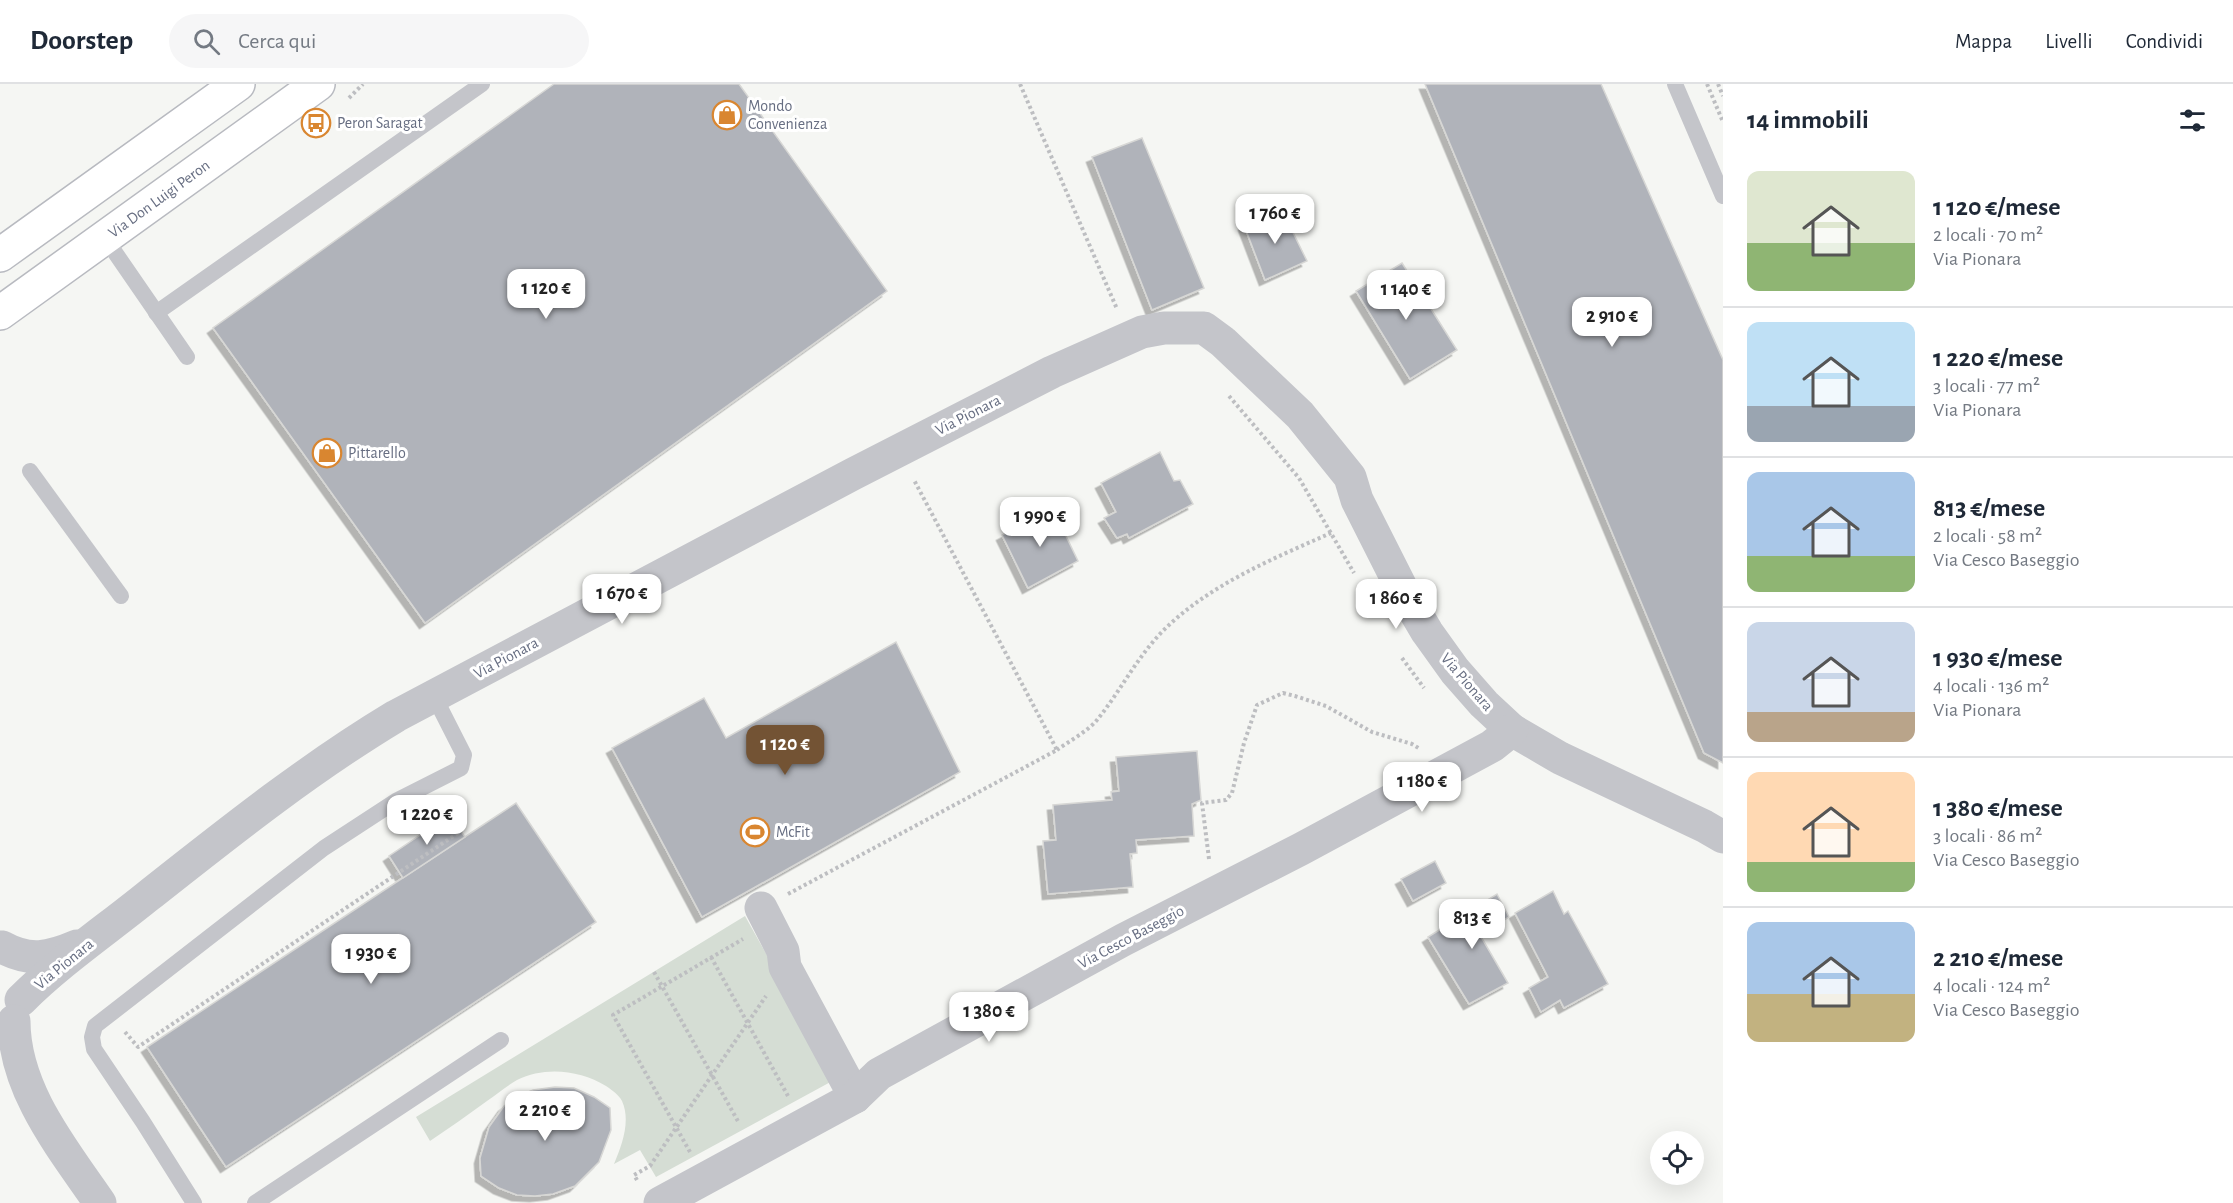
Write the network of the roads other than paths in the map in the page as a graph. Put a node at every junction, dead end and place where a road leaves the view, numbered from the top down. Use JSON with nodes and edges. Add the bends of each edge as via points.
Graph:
{"nodes":[{"id":1,"x":238,"y":84,"type":"edge"},
{"id":2,"x":318,"y":84,"type":"edge"},
{"id":3,"x":482,"y":84,"type":"edge"},
{"id":4,"x":1675,"y":84,"type":"edge"},
{"id":5,"x":1723,"y":196,"type":"edge"},
{"id":6,"x":105,"y":238,"type":"junction"},
{"id":7,"x":0,"y":255,"type":"edge"},
{"id":8,"x":0,"y":313,"type":"edge"},
{"id":9,"x":156,"y":313,"type":"junction"},
{"id":10,"x":187,"y":357,"type":"dead end"},
{"id":11,"x":30,"y":471,"type":"dead end"},
{"id":12,"x":121,"y":596,"type":"dead end"},
{"id":13,"x":435,"y":696,"type":"junction"},
{"id":14,"x":1512,"y":729,"type":"junction"},
{"id":15,"x":1723,"y":837,"type":"edge"},
{"id":16,"x":756,"y":921,"type":"road end"},
{"id":17,"x":108,"y":928,"type":"junction"},
{"id":18,"x":1,"y":947,"type":"edge"},
{"id":19,"x":12,"y":1022,"type":"edge"},
{"id":20,"x":501,"y":1040,"type":"dead end"},
{"id":21,"x":0,"y":1080,"type":"edge"},
{"id":22,"x":855,"y":1097,"type":"junction"},
{"id":23,"x":37,"y":1108,"type":"junction"},
{"id":24,"x":649,"y":1192,"type":"edge"},
{"id":25,"x":100,"y":1203,"type":"edge"},
{"id":26,"x":194,"y":1203,"type":"edge"},
{"id":27,"x":255,"y":1203,"type":"edge"}],
"edges":[{"from":1,"to":7,"type":"street"},
{"from":2,"to":6,"type":"street","name":"Via Don Luigi Peron"},
{"from":3,"to":9,"type":"lane"},
{"from":4,"to":5,"type":"lane"},
{"from":6,"to":8,"type":"street","name":"Via Don Luigi Peron"},
{"from":6,"to":9,"type":"lane"},
{"from":9,"to":10,"type":"lane"},
{"from":11,"to":12,"type":"lane"},
{"from":13,"to":14,"type":"street","name":"Via Pionara","via":[[1052,372],[1142,332],[1204,328],[1300,415],[1350,477],[1357,500],[1427,632],[1455,671]]},
{"from":13,"to":17,"type":"street","name":"Via Pionara","via":[[360,738],[267,802]]},
{"from":13,"to":26,"type":"lane","via":[[464,756],[460,768],[396,801],[324,848],[95,1026],[94,1049]]},
{"from":14,"to":15,"type":"street","name":"Via Pionara","via":[[1560,758]]},
{"from":14,"to":22,"type":"street","name":"Via Cesco Baseggio","via":[[1492,746],[1123,940],[879,1074]]},
{"from":16,"to":22,"type":"street","via":[[783,951],[785,967]]},
{"from":17,"to":18,"type":"street","name":"Via Pionara","via":[[62,953],[43,957],[15,955]]},
{"from":17,"to":19,"type":"street","name":"Via Pionara","via":[[54,971]]},
{"from":18,"to":19,"type":"street","via":[[21,975]]},
{"from":19,"to":23,"type":"street","via":[[16,1050]]},
{"from":20,"to":27,"type":"lane"},
{"from":21,"to":23,"type":"street"},
{"from":22,"to":24,"type":"street","name":"Via Cesco Baseggio"},
{"from":23,"to":25,"type":"street"}]}
